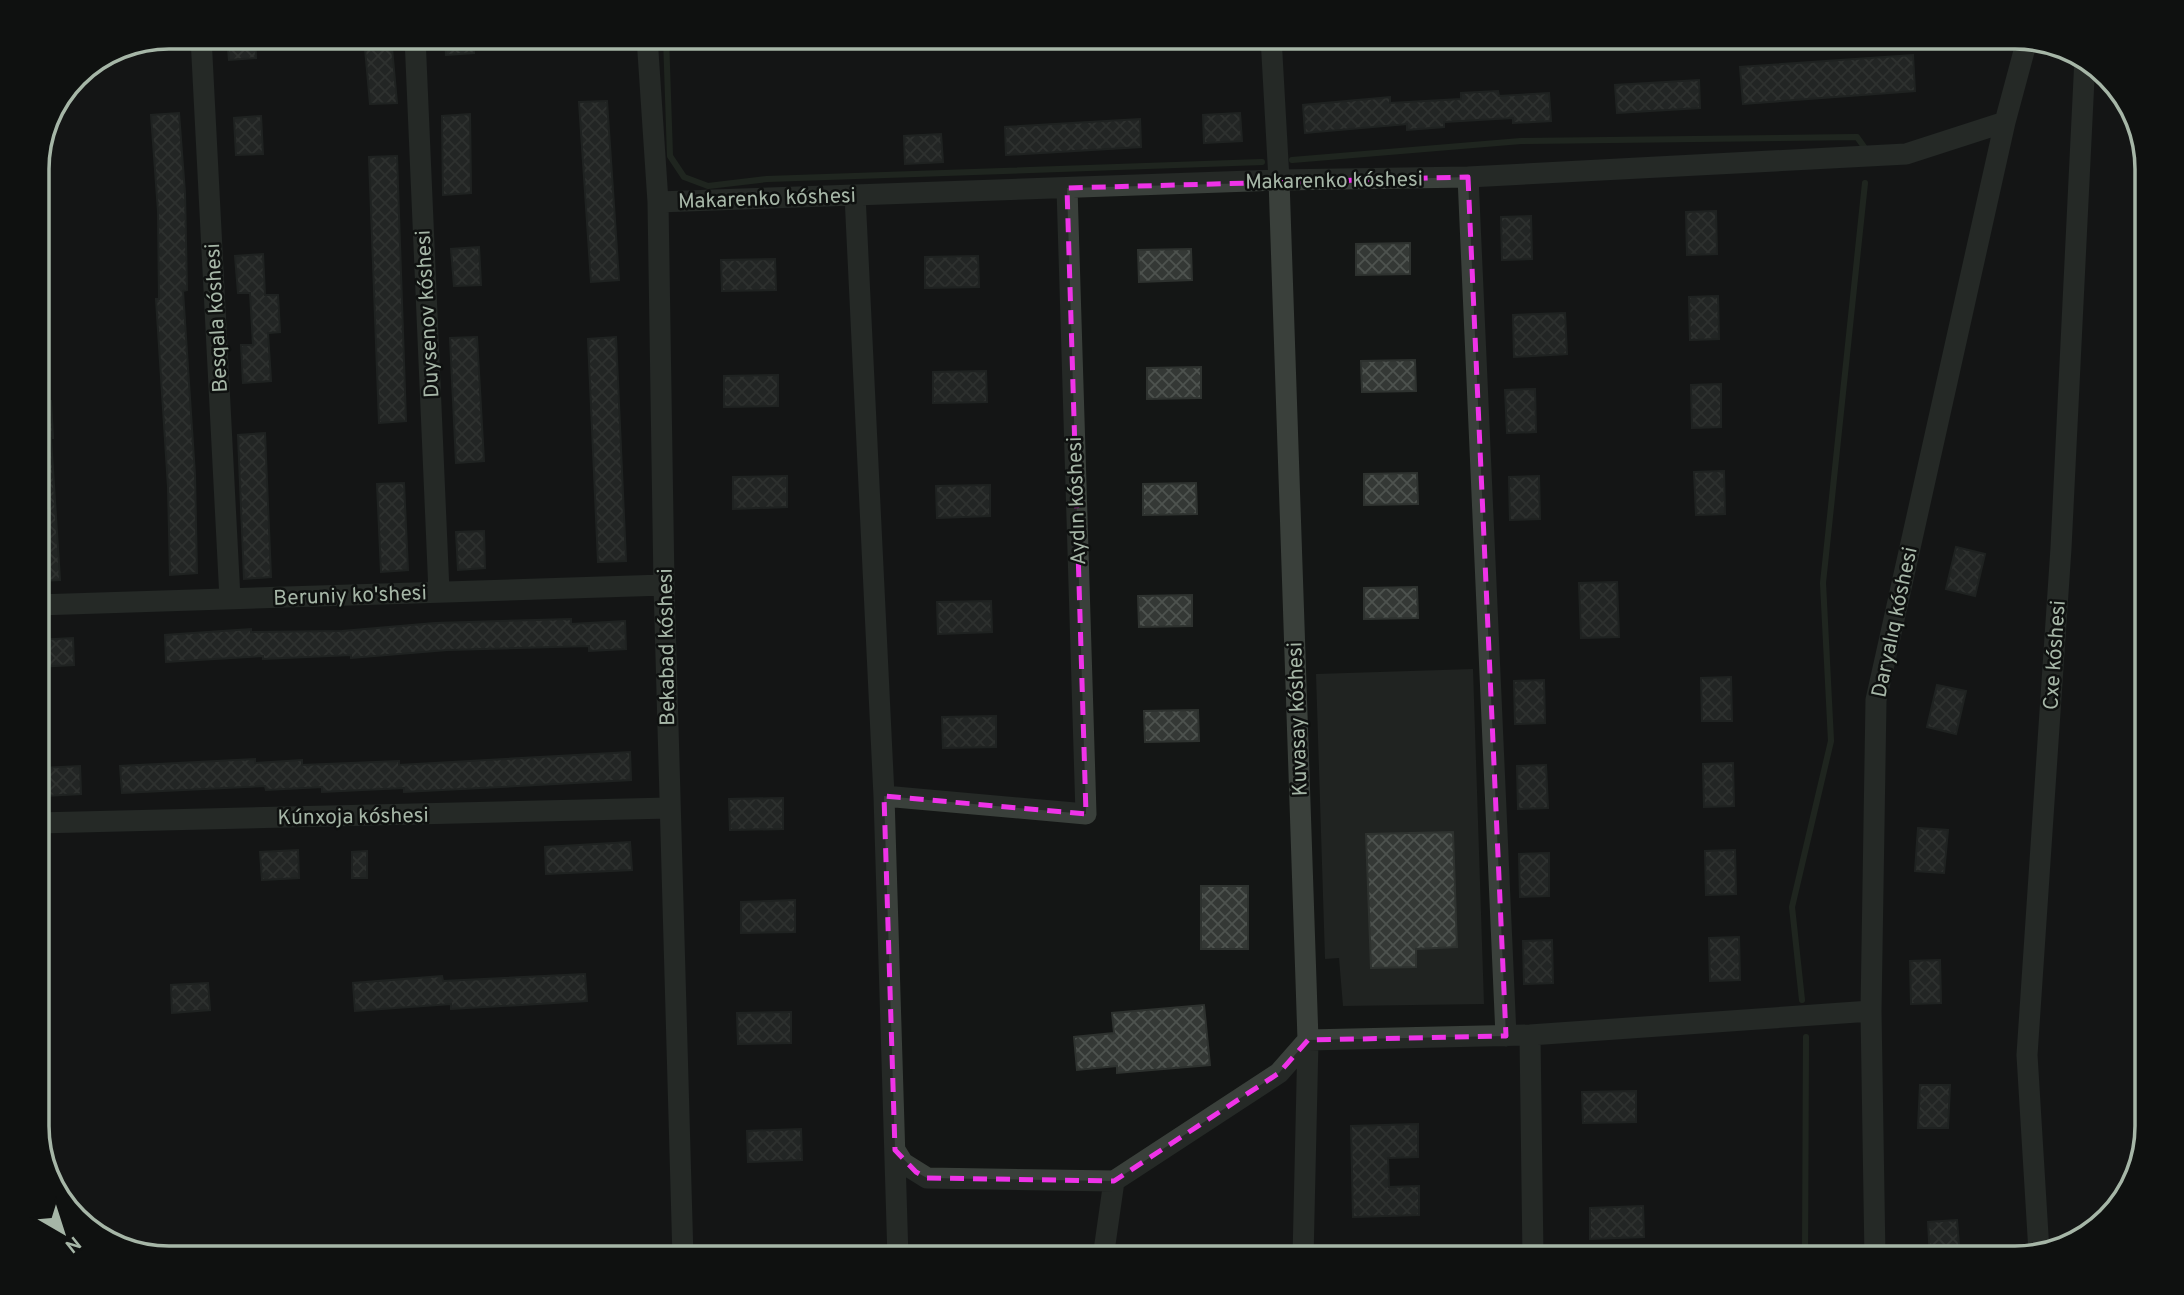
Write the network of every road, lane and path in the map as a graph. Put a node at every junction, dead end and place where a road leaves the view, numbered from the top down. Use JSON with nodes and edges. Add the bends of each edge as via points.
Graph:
{"nodes":[{"id":1,"x":202,"y":49,"type":"edge"},
{"id":2,"x":416,"y":49,"type":"edge"},
{"id":3,"x":648,"y":49,"type":"edge"},
{"id":4,"x":1272,"y":49,"type":"edge"},
{"id":5,"x":2024,"y":50,"type":"edge"},
{"id":6,"x":2084,"y":71,"type":"edge"},
{"id":7,"x":2005,"y":122,"type":"junction"},
{"id":8,"x":1468,"y":177,"type":"junction"},
{"id":9,"x":1279,"y":180,"type":"junction"},
{"id":10,"x":1067,"y":188,"type":"junction"},
{"id":11,"x":855,"y":195,"type":"junction"},
{"id":12,"x":658,"y":202,"type":"junction"},
{"id":13,"x":664,"y":585,"type":"junction"},
{"id":14,"x":439,"y":592,"type":"junction"},
{"id":15,"x":230,"y":599,"type":"junction"},
{"id":16,"x":49,"y":605,"type":"edge"},
{"id":17,"x":884,"y":796,"type":"junction"},
{"id":18,"x":670,"y":808,"type":"junction"},
{"id":19,"x":49,"y":823,"type":"edge"},
{"id":20,"x":1871,"y":1011,"type":"junction"},
{"id":21,"x":1530,"y":1035,"type":"junction"},
{"id":22,"x":1506,"y":1036,"type":"junction"},
{"id":23,"x":1308,"y":1040,"type":"junction"},
{"id":24,"x":895,"y":1150,"type":"junction"},
{"id":25,"x":1114,"y":1181,"type":"junction"},
{"id":26,"x":2038,"y":1244,"type":"edge"},
{"id":27,"x":683,"y":1246,"type":"edge"},
{"id":28,"x":898,"y":1246,"type":"edge"},
{"id":29,"x":1105,"y":1246,"type":"edge"},
{"id":30,"x":1303,"y":1246,"type":"edge"},
{"id":31,"x":1533,"y":1246,"type":"edge"},
{"id":32,"x":1875,"y":1246,"type":"edge"}],
"edges":[{"from":1,"to":15,"type":"street","name":"Besqala kóshesi"},
{"from":2,"to":14,"type":"street","name":"Duysenov kóshesi"},
{"from":3,"to":12,"type":"street","name":"Bekabad kóshesi"},
{"from":4,"to":9,"type":"street","name":"Kuvasay kóshesi"},
{"from":5,"to":7,"type":"street","name":"Daryalıq kóshesi"},
{"from":6,"to":26,"type":"street","name":"Cxe kóshesi","via":[[2061,548],[2027,1055]]},
{"from":7,"to":8,"type":"street","name":"Makarenko kóshesi","via":[[1906,154]]},
{"from":7,"to":20,"type":"street","name":"Daryalıq kóshesi","via":[[1876,700]]},
{"from":8,"to":9,"type":"street","name":"Makarenko kóshesi"},
{"from":8,"to":22,"type":"street"},
{"from":9,"to":10,"type":"street","name":"Makarenko kóshesi"},
{"from":9,"to":23,"type":"street","name":"Kuvasay kóshesi"},
{"from":10,"to":11,"type":"street","name":"Makarenko kóshesi"},
{"from":10,"to":17,"type":"street","name":"Aydın kóshesi","via":[[1086,814]]},
{"from":11,"to":12,"type":"street","name":"Makarenko kóshesi"},
{"from":11,"to":17,"type":"street"},
{"from":12,"to":13,"type":"street","name":"Bekabad kóshesi"},
{"from":13,"to":14,"type":"street","name":"Beruniy ko'shesi"},
{"from":13,"to":18,"type":"street","name":"Bekabad kóshesi"},
{"from":14,"to":15,"type":"street","name":"Beruniy ko'shesi"},
{"from":15,"to":16,"type":"street","name":"Beruniy ko'shesi"},
{"from":17,"to":24,"type":"street"},
{"from":18,"to":19,"type":"street","name":"Kúnxoja kóshesi"},
{"from":18,"to":27,"type":"street","name":"Bekabad kóshesi"},
{"from":20,"to":21,"type":"street"},
{"from":20,"to":32,"type":"street","name":"Daryalıq kóshesi"},
{"from":21,"to":22,"type":"street"},
{"from":21,"to":31,"type":"street"},
{"from":22,"to":23,"type":"street"},
{"from":23,"to":25,"type":"street","via":[[1279,1073]]},
{"from":23,"to":30,"type":"street","name":"Kuvasay kóshesi"},
{"from":24,"to":25,"type":"street","via":[[903,1163],[928,1178]]},
{"from":24,"to":28,"type":"street"},
{"from":25,"to":29,"type":"street"}]}
